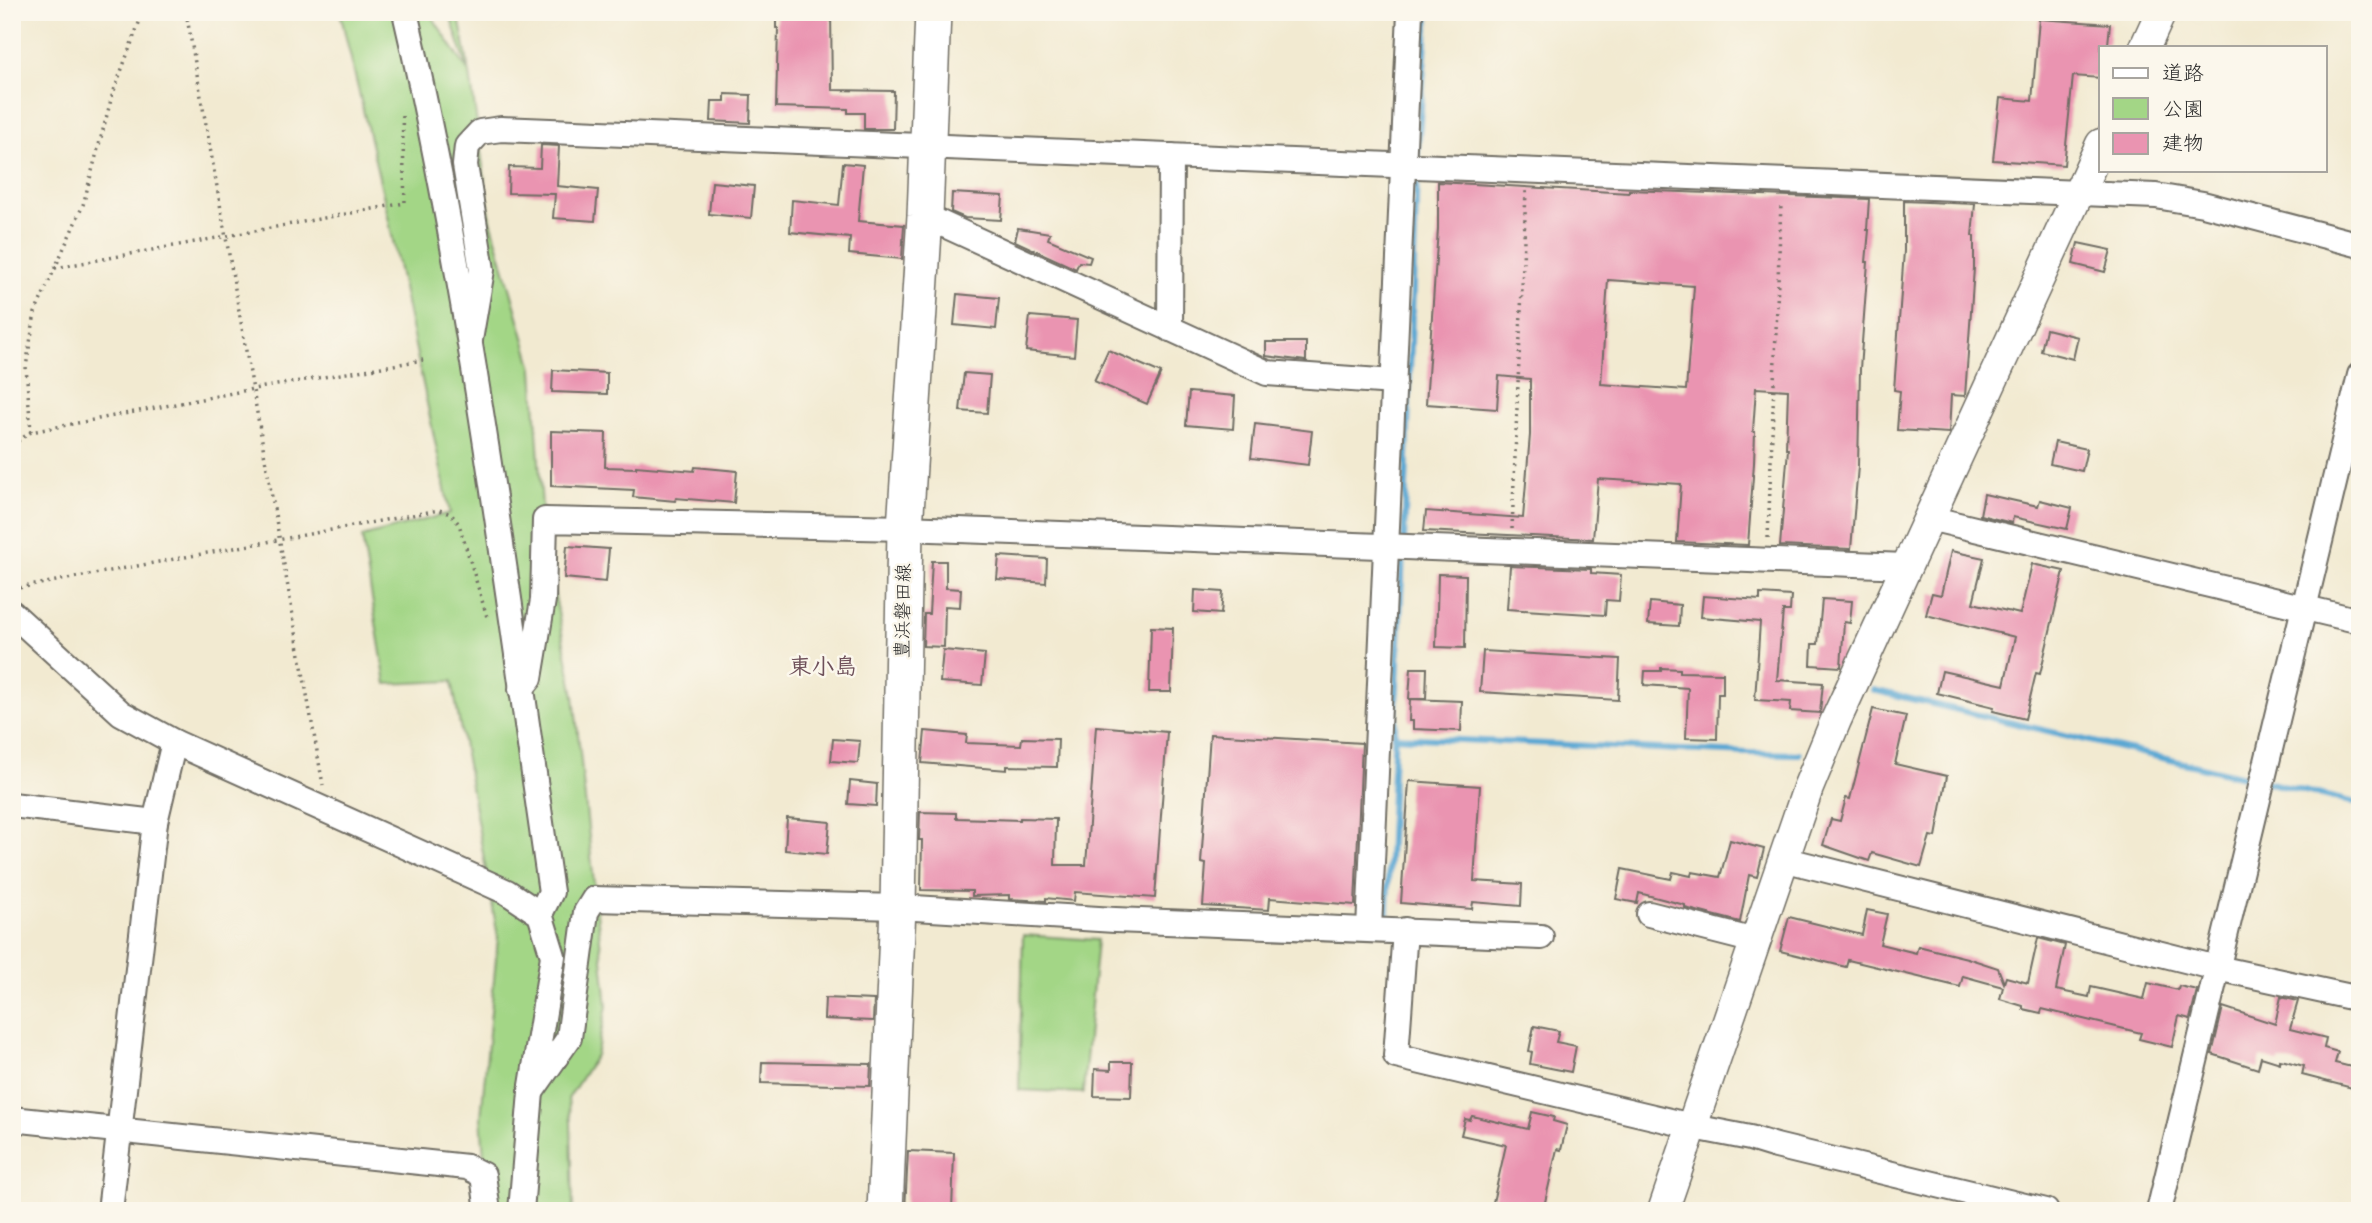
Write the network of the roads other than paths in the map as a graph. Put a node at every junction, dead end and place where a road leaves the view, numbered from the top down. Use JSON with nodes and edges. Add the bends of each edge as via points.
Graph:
{"nodes":[{"id":1,"x":405,"y":12,"type":"edge"},
{"id":2,"x":933,"y":12,"type":"edge"},
{"id":3,"x":1410,"y":12,"type":"edge"},
{"id":4,"x":2161,"y":12,"type":"edge"},
{"id":5,"x":2145,"y":46,"type":"edge"},
{"id":6,"x":928,"y":147,"type":"junction"},
{"id":7,"x":2099,"y":148,"type":"edge"},
{"id":8,"x":1171,"y":156,"type":"junction"},
{"id":9,"x":1404,"y":166,"type":"junction"},
{"id":10,"x":2078,"y":193,"type":"junction"},
{"id":11,"x":925,"y":216,"type":"junction"},
{"id":12,"x":2360,"y":245,"type":"edge"},
{"id":13,"x":1170,"y":329,"type":"junction"},
{"id":14,"x":470,"y":340,"type":"junction"},
{"id":15,"x":2360,"y":375,"type":"edge"},
{"id":16,"x":1394,"y":382,"type":"junction"},
{"id":17,"x":1928,"y":518,"type":"junction"},
{"id":18,"x":905,"y":528,"type":"junction"},
{"id":19,"x":1387,"y":548,"type":"junction"},
{"id":20,"x":1906,"y":566,"type":"junction"},
{"id":21,"x":2304,"y":607,"type":"junction"},
{"id":22,"x":12,"y":613,"type":"edge"},
{"id":23,"x":2360,"y":621,"type":"edge"},
{"id":24,"x":521,"y":689,"type":"junction"},
{"id":25,"x":174,"y":742,"type":"junction"},
{"id":26,"x":12,"y":805,"type":"edge"},
{"id":27,"x":155,"y":822,"type":"junction"},
{"id":28,"x":1783,"y":859,"type":"junction"},
{"id":29,"x":898,"y":907,"type":"junction"},
{"id":30,"x":540,"y":914,"type":"junction"},
{"id":31,"x":1649,"y":914,"type":"dead end"},
{"id":32,"x":1388,"y":929,"type":"junction"},
{"id":33,"x":1541,"y":937,"type":"dead end"},
{"id":34,"x":1755,"y":941,"type":"junction"},
{"id":35,"x":2217,"y":968,"type":"junction"},
{"id":36,"x":2360,"y":999,"type":"edge"},
{"id":37,"x":531,"y":1092,"type":"junction"},
{"id":38,"x":12,"y":1119,"type":"edge"},
{"id":39,"x":1692,"y":1126,"type":"junction"},
{"id":40,"x":118,"y":1131,"type":"junction"},
{"id":41,"x":110,"y":1211,"type":"edge"},
{"id":42,"x":488,"y":1211,"type":"edge"},
{"id":43,"x":521,"y":1211,"type":"edge"},
{"id":44,"x":885,"y":1211,"type":"edge"},
{"id":45,"x":1663,"y":1211,"type":"edge"},
{"id":46,"x":2046,"y":1211,"type":"edge"},
{"id":47,"x":2159,"y":1211,"type":"edge"}],
"edges":[{"from":1,"to":14,"type":"street"},
{"from":2,"to":6,"type":"main road","name":"豊浜磐田線"},
{"from":3,"to":9,"type":"street"},
{"from":4,"to":5,"type":"street"},
{"from":6,"to":8,"type":"street"},
{"from":6,"to":11,"type":"main road","name":"豊浜磐田線"},
{"from":6,"to":14,"type":"street","via":[[501,129],[480,132],[467,146],[465,165],[482,270]]},
{"from":7,"to":10,"type":"street"},
{"from":8,"to":9,"type":"street"},
{"from":8,"to":13,"type":"street"},
{"from":9,"to":10,"type":"street"},
{"from":9,"to":16,"type":"street"},
{"from":10,"to":12,"type":"street","via":[[2156,196],[2203,204]]},
{"from":10,"to":17,"type":"street"},
{"from":11,"to":13,"type":"street"},
{"from":11,"to":18,"type":"main road","name":"豊浜磐田線"},
{"from":13,"to":16,"type":"street","via":[[1267,373]]},
{"from":14,"to":24,"type":"street"},
{"from":15,"to":21,"type":"street"},
{"from":16,"to":19,"type":"street"},
{"from":17,"to":20,"type":"street"},
{"from":17,"to":21,"type":"street"},
{"from":18,"to":19,"type":"street"},
{"from":18,"to":24,"type":"street","via":[[545,520],[543,600],[530,678]]},
{"from":18,"to":29,"type":"main road","name":"豊浜磐田線"},
{"from":19,"to":20,"type":"street"},
{"from":19,"to":32,"type":"street"},
{"from":20,"to":28,"type":"street","via":[[1831,732]]},
{"from":21,"to":23,"type":"street"},
{"from":21,"to":35,"type":"street"},
{"from":22,"to":25,"type":"street","via":[[121,713]]},
{"from":24,"to":30,"type":"street","via":[[551,892]]},
{"from":25,"to":27,"type":"street"},
{"from":25,"to":30,"type":"street","via":[[507,892]]},
{"from":26,"to":27,"type":"street"},
{"from":27,"to":40,"type":"street"},
{"from":28,"to":34,"type":"street"},
{"from":28,"to":35,"type":"street"},
{"from":29,"to":32,"type":"street"},
{"from":29,"to":37,"type":"street","via":[[594,899],[586,912],[569,1038]]},
{"from":29,"to":44,"type":"main road","name":"豊浜磐田線"},
{"from":30,"to":37,"type":"street","via":[[553,956]]},
{"from":31,"to":34,"type":"street"},
{"from":32,"to":33,"type":"street"},
{"from":32,"to":39,"type":"street","via":[[1396,1056]]},
{"from":34,"to":39,"type":"street"},
{"from":35,"to":36,"type":"street"},
{"from":35,"to":47,"type":"street"},
{"from":37,"to":43,"type":"street"},
{"from":38,"to":40,"type":"street"},
{"from":39,"to":45,"type":"street"},
{"from":39,"to":46,"type":"street"},
{"from":40,"to":41,"type":"street"},
{"from":40,"to":42,"type":"street","via":[[467,1167],[484,1175]]}]}
